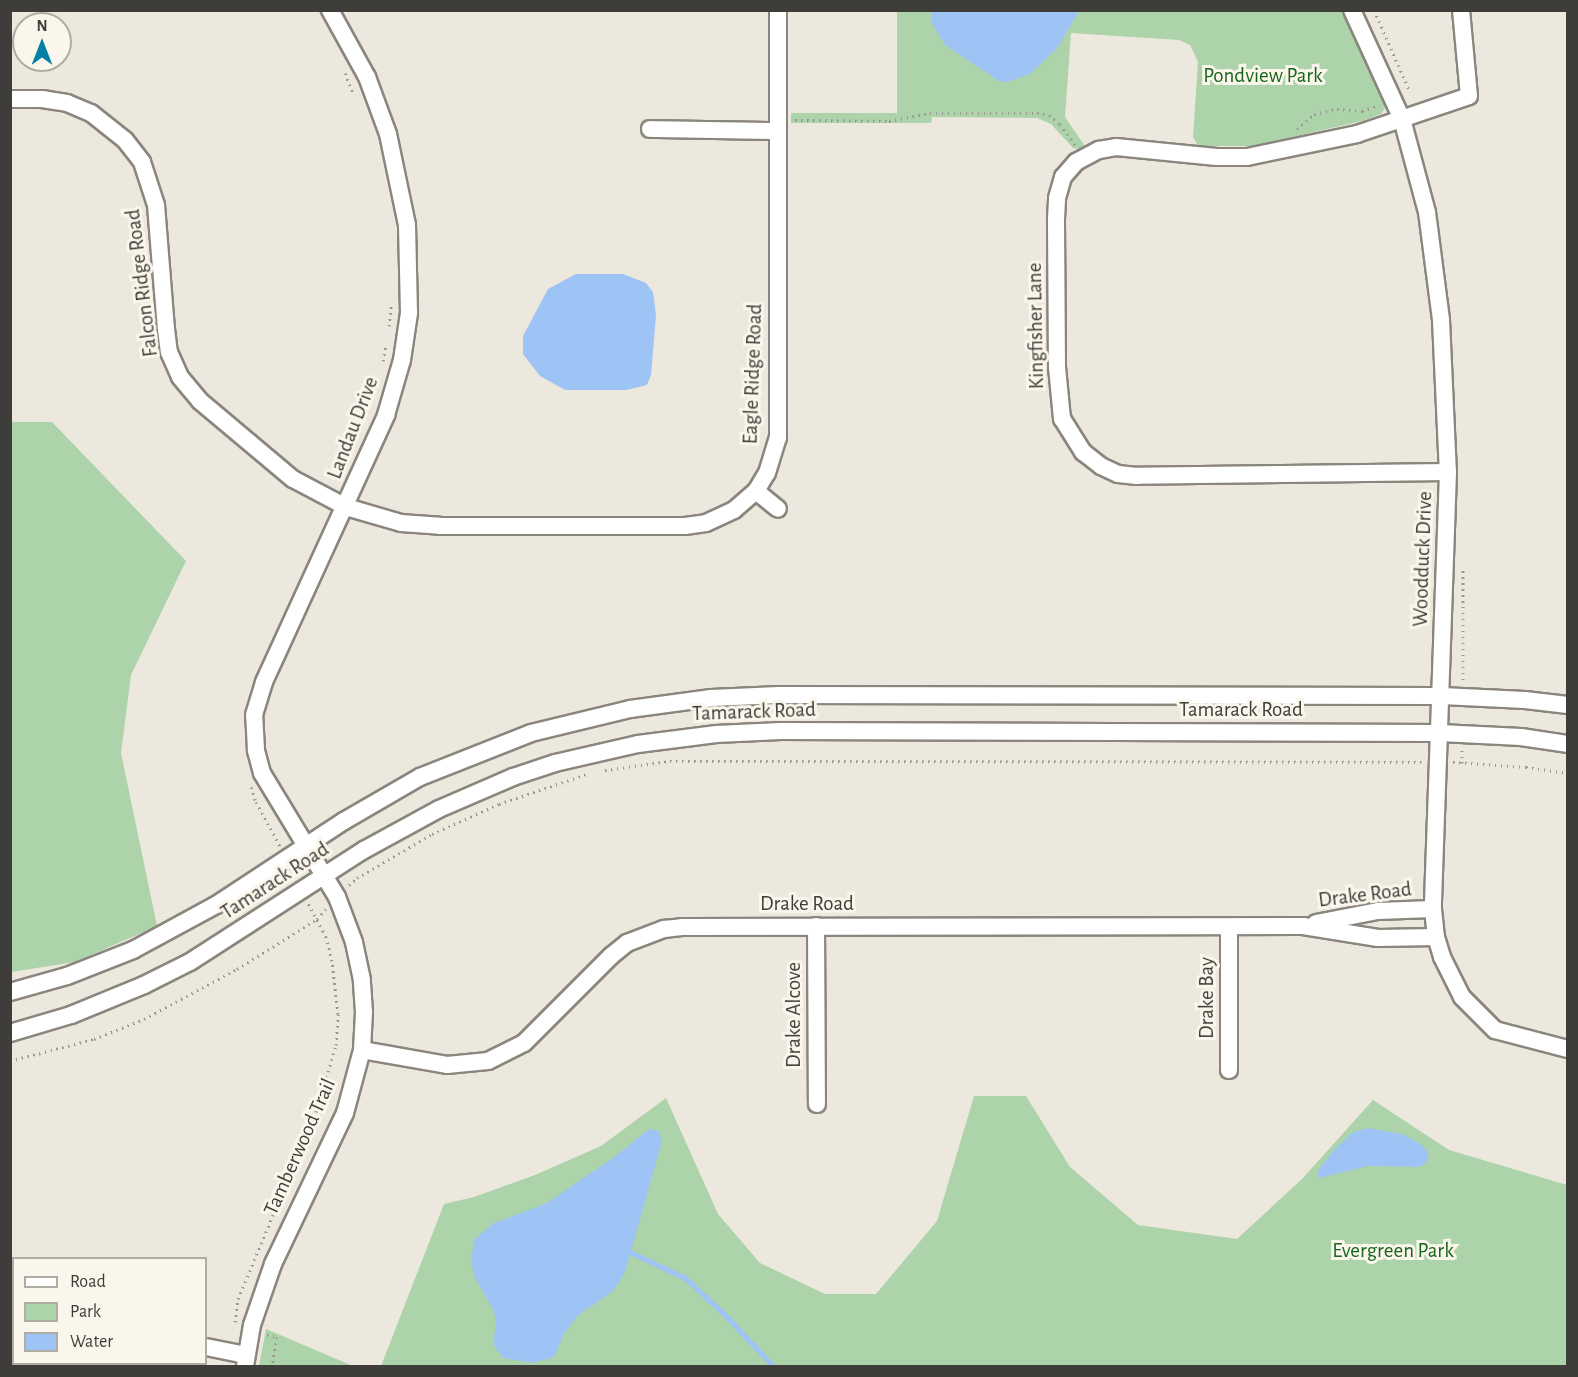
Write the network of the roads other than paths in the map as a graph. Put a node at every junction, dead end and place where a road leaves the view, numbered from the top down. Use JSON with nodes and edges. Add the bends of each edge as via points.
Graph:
{"nodes":[{"id":1,"x":330,"y":10,"type":"edge"},
{"id":2,"x":778,"y":10,"type":"edge"},
{"id":3,"x":1352,"y":10,"type":"edge"},
{"id":4,"x":1461,"y":10,"type":"edge"},
{"id":5,"x":10,"y":99,"type":"edge"},
{"id":6,"x":1402,"y":119,"type":"junction"},
{"id":7,"x":778,"y":125,"type":"junction"},
{"id":8,"x":650,"y":129,"type":"dead end"},
{"id":9,"x":1448,"y":472,"type":"junction"},
{"id":10,"x":756,"y":491,"type":"junction"},
{"id":11,"x":346,"y":507,"type":"junction"},
{"id":12,"x":778,"y":509,"type":"dead end"},
{"id":13,"x":1442,"y":696,"type":"junction"},
{"id":14,"x":1568,"y":705,"type":"edge"},
{"id":15,"x":1440,"y":733,"type":"junction"},
{"id":16,"x":1568,"y":744,"type":"edge"},
{"id":17,"x":306,"y":845,"type":"junction"},
{"id":18,"x":325,"y":874,"type":"junction"},
{"id":19,"x":1433,"y":909,"type":"junction"},
{"id":20,"x":816,"y":926,"type":"junction"},
{"id":21,"x":1303,"y":926,"type":"junction"},
{"id":22,"x":1229,"y":927,"type":"junction"},
{"id":23,"x":1436,"y":937,"type":"junction"},
{"id":24,"x":10,"y":992,"type":"edge"},
{"id":25,"x":10,"y":1033,"type":"edge"},
{"id":26,"x":362,"y":1050,"type":"junction"},
{"id":27,"x":1568,"y":1050,"type":"edge"},
{"id":28,"x":1229,"y":1070,"type":"dead end"},
{"id":29,"x":818,"y":1104,"type":"dead end"},
{"id":30,"x":207,"y":1347,"type":"edge"},
{"id":31,"x":246,"y":1361,"type":"edge"}],
"edges":[{"from":1,"to":11,"type":"street","name":"Landau Drive","via":[[367,77],[388,134],[407,225],[410,266],[402,360],[386,415]]},
{"from":2,"to":7,"type":"street","name":"Eagle Ridge Road"},
{"from":3,"to":6,"type":"street","name":"Woodduck Drive"},
{"from":4,"to":6,"type":"street","name":"Kingfisher Lane","via":[[1469,96]]},
{"from":5,"to":11,"type":"street","name":"Falcon Ridge Road","via":[[67,103],[91,113],[125,140],[142,162],[156,205],[169,352],[180,377],[200,401],[271,463]]},
{"from":6,"to":9,"type":"street","name":"Woodduck Drive","via":[[1433,244]]},
{"from":6,"to":9,"type":"street","name":"Kingfisher Lane","via":[[1357,134],[1247,157],[1116,147],[1084,157],[1063,177],[1057,198],[1059,396],[1062,419],[1083,452],[1118,474]]},
{"from":7,"to":8,"type":"street"},
{"from":7,"to":10,"type":"street","name":"Eagle Ridge Road","via":[[778,438],[767,473]]},
{"from":9,"to":13,"type":"street","name":"Woodduck Drive"},
{"from":10,"to":11,"type":"street","name":"Eagle Ridge Road","via":[[734,510],[706,523],[685,526],[440,526],[401,523]]},
{"from":10,"to":12,"type":"street"},
{"from":11,"to":17,"type":"street","name":"Landau Drive","via":[[264,682],[254,715],[262,772]]},
{"from":13,"to":14,"type":"street","name":"Tamarack Road"},
{"from":13,"to":15,"type":"street","name":"Woodduck Drive"},
{"from":13,"to":17,"type":"street","name":"Tamarack Road","via":[[743,696],[672,702],[553,727],[454,762],[381,798]]},
{"from":15,"to":16,"type":"street","name":"Tamarack Road"},
{"from":15,"to":18,"type":"street","name":"Tamarack Road","via":[[781,731],[678,738],[595,753],[513,777],[439,808]]},
{"from":15,"to":19,"type":"street","name":"Woodduck Drive"},
{"from":17,"to":18,"type":"street","name":"Tamberwood Trail"},
{"from":17,"to":24,"type":"street","name":"Tamarack Road","via":[[216,905],[134,950],[67,976]]},
{"from":18,"to":25,"type":"street","name":"Tamarack Road","via":[[245,928],[144,986],[71,1015]]},
{"from":18,"to":26,"type":"street","name":"Tamberwood Trail","via":[[354,942],[362,980]]},
{"from":19,"to":21,"type":"street","name":"Drake Road","via":[[1378,911]]},
{"from":19,"to":23,"type":"street","name":"Woodduck Drive"},
{"from":20,"to":22,"type":"street","name":"Drake Road"},
{"from":20,"to":26,"type":"street","name":"Drake Road","via":[[682,927],[646,935],[611,956],[524,1042],[488,1061],[447,1065]]},
{"from":20,"to":29,"type":"street","name":"Drake Alcove"},
{"from":21,"to":22,"type":"street","name":"Drake Road"},
{"from":21,"to":23,"type":"street","name":"Drake Road","via":[[1378,938]]},
{"from":22,"to":28,"type":"street","name":"Drake Bay"},
{"from":23,"to":27,"type":"street","name":"Woodduck Drive","via":[[1462,997],[1496,1030]]},
{"from":26,"to":31,"type":"street","name":"Tamberwood Trail","via":[[345,1113],[273,1264],[252,1325]]},
{"from":30,"to":31,"type":"street"}]}
